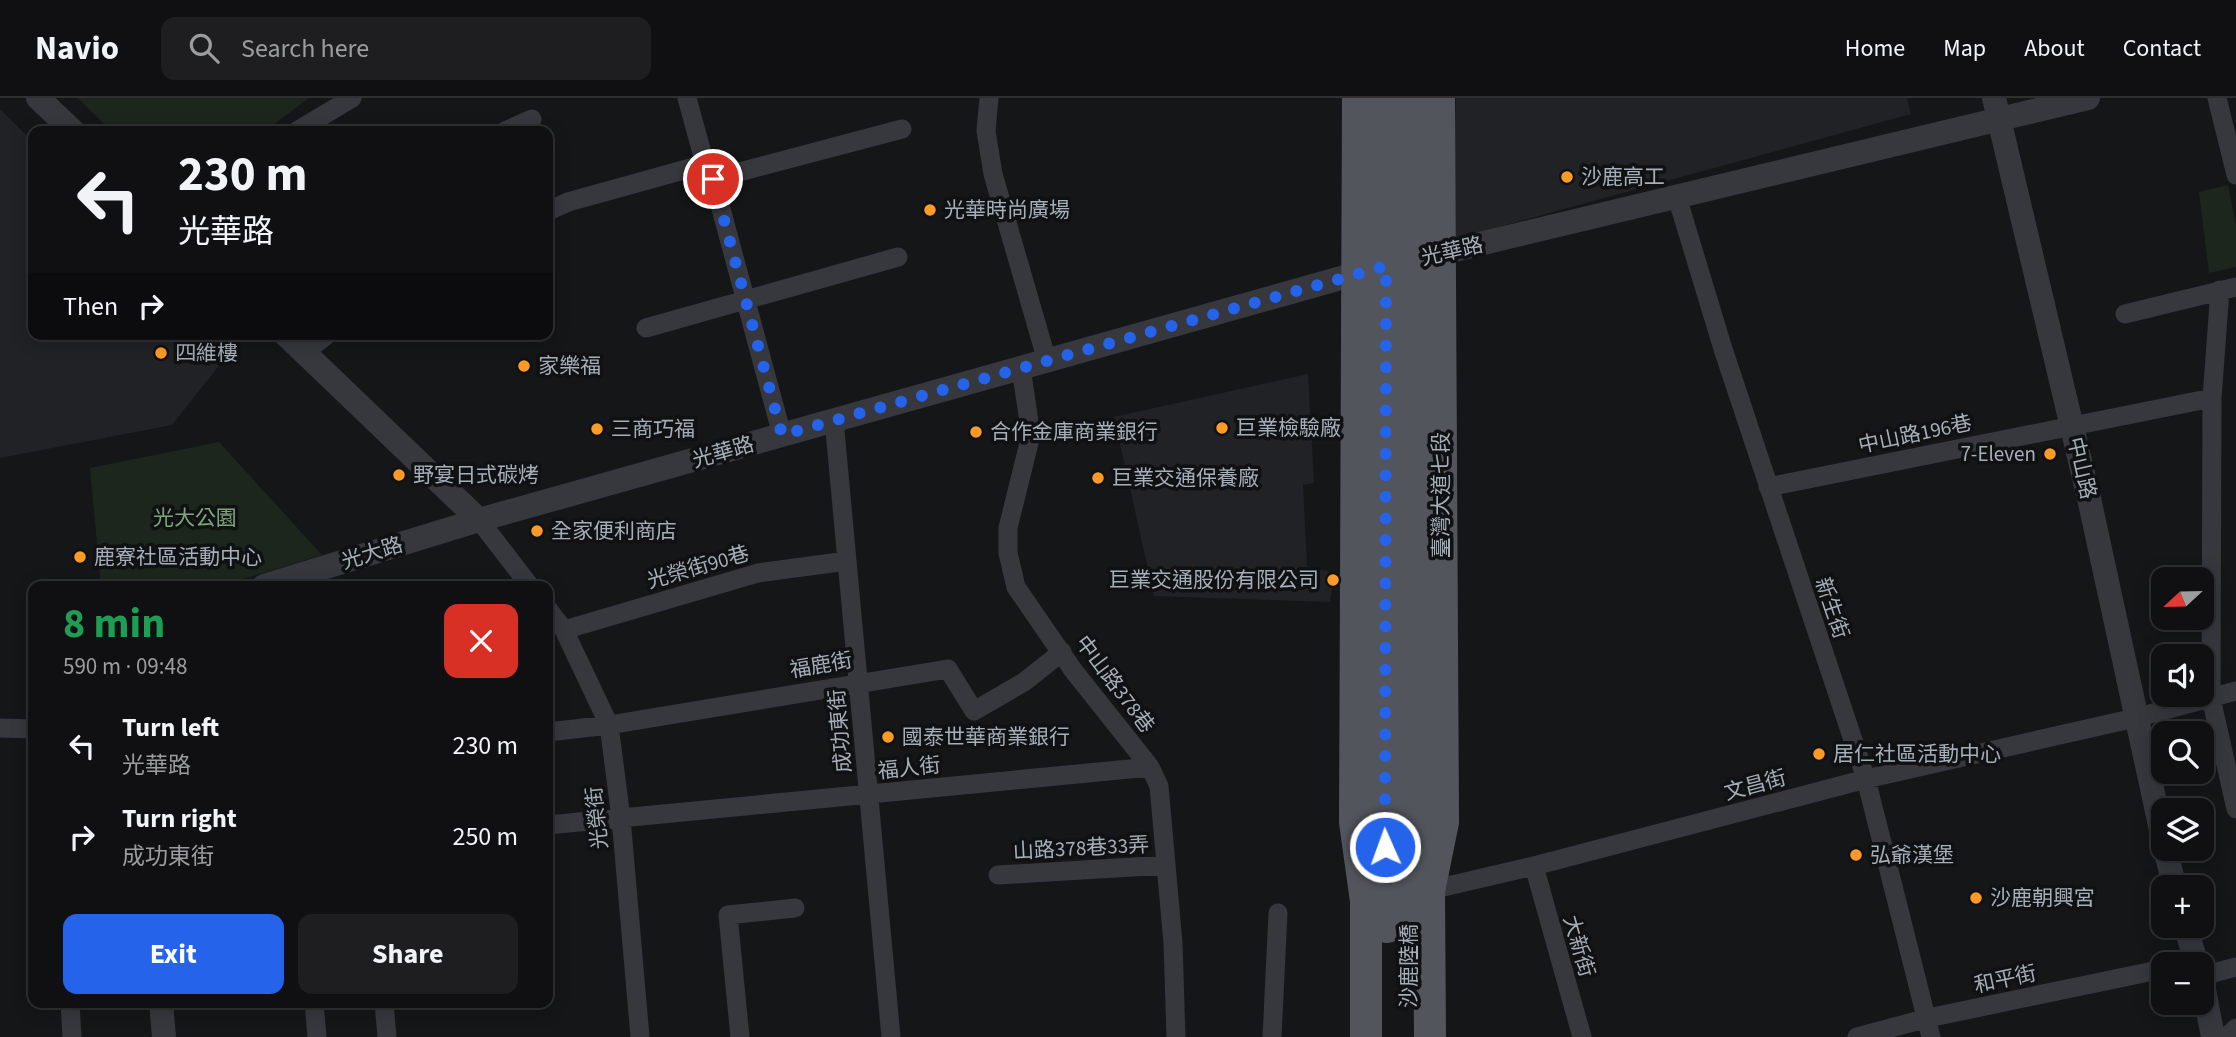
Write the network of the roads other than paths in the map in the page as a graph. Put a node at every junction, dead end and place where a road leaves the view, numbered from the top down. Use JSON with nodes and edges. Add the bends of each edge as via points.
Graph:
{"nodes":[{"id":1,"x":38,"y":98,"type":"edge"},
{"id":2,"x":352,"y":98,"type":"edge"},
{"id":3,"x":687,"y":98,"type":"edge"},
{"id":4,"x":989,"y":98,"type":"edge"},
{"id":5,"x":1359,"y":98,"type":"edge"},
{"id":6,"x":1385,"y":98,"type":"edge"},
{"id":7,"x":1412,"y":98,"type":"edge"},
{"id":8,"x":1439,"y":98,"type":"edge"},
{"id":9,"x":1994,"y":98,"type":"edge"},
{"id":10,"x":2088,"y":98,"type":"edge"},
{"id":11,"x":2217,"y":98,"type":"edge"},
{"id":12,"x":532,"y":119,"type":"dead end"},
{"id":13,"x":68,"y":126,"type":"edge"},
{"id":14,"x":305,"y":126,"type":"edge"},
{"id":15,"x":516,"y":126,"type":"edge"},
{"id":16,"x":902,"y":129,"type":"dead end"},
{"id":17,"x":709,"y":171,"type":"junction"},
{"id":18,"x":2236,"y":175,"type":"edge"},
{"id":19,"x":1677,"y":197,"type":"junction"},
{"id":20,"x":553,"y":209,"type":"edge"},
{"id":21,"x":898,"y":257,"type":"dead end"},
{"id":22,"x":1399,"y":263,"type":"junction"},
{"id":23,"x":2228,"y":289,"type":"edge"},
{"id":24,"x":745,"y":300,"type":"junction"},
{"id":25,"x":2125,"y":314,"type":"dead end"},
{"id":26,"x":646,"y":328,"type":"dead end"},
{"id":27,"x":291,"y":340,"type":"edge"},
{"id":28,"x":320,"y":340,"type":"edge"},
{"id":29,"x":304,"y":353,"type":"junction"},
{"id":30,"x":1047,"y":361,"type":"junction"},
{"id":31,"x":1021,"y":368,"type":"junction"},
{"id":32,"x":2212,"y":398,"type":"junction"},
{"id":33,"x":834,"y":420,"type":"junction"},
{"id":34,"x":2071,"y":426,"type":"junction"},
{"id":35,"x":782,"y":435,"type":"junction"},
{"id":36,"x":1768,"y":487,"type":"junction"},
{"id":37,"x":479,"y":520,"type":"junction"},
{"id":38,"x":847,"y":561,"type":"junction"},
{"id":39,"x":280,"y":581,"type":"edge"},
{"id":40,"x":526,"y":581,"type":"edge"},
{"id":41,"x":553,"y":616,"type":"edge"},
{"id":42,"x":564,"y":630,"type":"junction"},
{"id":43,"x":2211,"y":644,"type":"edge"},
{"id":44,"x":1062,"y":652,"type":"junction"},
{"id":45,"x":858,"y":682,"type":"junction"},
{"id":46,"x":2236,"y":691,"type":"edge"},
{"id":47,"x":2214,"y":697,"type":"edge"},
{"id":48,"x":2177,"y":707,"type":"edge"},
{"id":49,"x":2213,"y":707,"type":"edge"},
{"id":50,"x":2135,"y":718,"type":"junction"},
{"id":51,"x":608,"y":725,"type":"junction"},
{"id":52,"x":0,"y":728,"type":"edge"},
{"id":53,"x":28,"y":729,"type":"edge"},
{"id":54,"x":553,"y":731,"type":"edge"},
{"id":55,"x":1150,"y":767,"type":"junction"},
{"id":56,"x":1866,"y":779,"type":"junction"},
{"id":57,"x":868,"y":795,"type":"junction"},
{"id":58,"x":2154,"y":798,"type":"edge"},
{"id":59,"x":2236,"y":809,"type":"edge"},
{"id":60,"x":621,"y":818,"type":"junction"},
{"id":61,"x":1399,"y":822,"type":"junction"},
{"id":62,"x":553,"y":825,"type":"edge"},
{"id":63,"x":1166,"y":865,"type":"junction"},
{"id":64,"x":1534,"y":866,"type":"junction"},
{"id":65,"x":998,"y":875,"type":"dead end"},
{"id":66,"x":1398,"y":896,"type":"junction"},
{"id":67,"x":795,"y":908,"type":"dead end"},
{"id":68,"x":1278,"y":913,"type":"dead end"},
{"id":69,"x":2236,"y":967,"type":"edge"},
{"id":70,"x":2151,"y":972,"type":"edge"},
{"id":71,"x":2214,"y":974,"type":"edge"},
{"id":72,"x":69,"y":1008,"type":"edge"},
{"id":73,"x":161,"y":1008,"type":"edge"},
{"id":74,"x":314,"y":1008,"type":"edge"},
{"id":75,"x":384,"y":1008,"type":"edge"},
{"id":76,"x":2209,"y":1015,"type":"edge"},
{"id":77,"x":1930,"y":1028,"type":"edge"},
{"id":78,"x":2236,"y":1028,"type":"edge"},
{"id":79,"x":72,"y":1037,"type":"edge"},
{"id":80,"x":164,"y":1037,"type":"edge"},
{"id":81,"x":317,"y":1037,"type":"edge"},
{"id":82,"x":387,"y":1037,"type":"edge"},
{"id":83,"x":640,"y":1037,"type":"edge"},
{"id":84,"x":740,"y":1037,"type":"edge"},
{"id":85,"x":891,"y":1037,"type":"edge"},
{"id":86,"x":1176,"y":1037,"type":"edge"},
{"id":87,"x":1272,"y":1037,"type":"edge"},
{"id":88,"x":1366,"y":1037,"type":"edge"},
{"id":89,"x":1388,"y":1037,"type":"edge"},
{"id":90,"x":1409,"y":1037,"type":"edge"},
{"id":91,"x":1430,"y":1037,"type":"edge"},
{"id":92,"x":1582,"y":1037,"type":"edge"},
{"id":93,"x":1857,"y":1037,"type":"edge"},
{"id":94,"x":2213,"y":1037,"type":"edge"},
{"id":95,"x":2228,"y":1037,"type":"edge"}],
"edges":[{"from":1,"to":13,"type":"street"},
{"from":2,"to":14,"type":"street"},
{"from":3,"to":17,"type":"street"},
{"from":4,"to":30,"type":"street","via":[[986,131],[993,174]]},
{"from":5,"to":22,"type":"main road","via":[[1359,235]]},
{"from":6,"to":22,"type":"main road","name":"臺灣大道七段"},
{"from":7,"to":22,"type":"main road","name":"臺灣大道七段"},
{"from":8,"to":22,"type":"main road","name":"臺灣大道七段"},
{"from":9,"to":34,"type":"street","name":"中山路"},
{"from":10,"to":19,"type":"street","name":"光華路"},
{"from":11,"to":18,"type":"street"},
{"from":12,"to":15,"type":"street"},
{"from":16,"to":17,"type":"street"},
{"from":17,"to":20,"type":"street"},
{"from":17,"to":24,"type":"street"},
{"from":19,"to":22,"type":"street","name":"光華路"},
{"from":19,"to":36,"type":"street","name":"新生街"},
{"from":21,"to":24,"type":"street"},
{"from":22,"to":30,"type":"street","name":"光華路"},
{"from":22,"to":61,"type":"main road","name":"臺灣大道七段"},
{"from":22,"to":66,"type":"main road","name":"臺灣大道七段","via":[[1355,822]]},
{"from":22,"to":66,"type":"main road","name":"臺灣大道七段","via":[[1443,822]]},
{"from":23,"to":25,"type":"street"},
{"from":23,"to":32,"type":"street"},
{"from":24,"to":26,"type":"street"},
{"from":24,"to":35,"type":"street"},
{"from":27,"to":29,"type":"street"},
{"from":28,"to":29,"type":"street"},
{"from":29,"to":37,"type":"street"},
{"from":30,"to":31,"type":"street","name":"光華路"},
{"from":31,"to":33,"type":"street","name":"光華路"},
{"from":31,"to":44,"type":"street","name":"中山路378巷","via":[[1031,435],[1008,528],[1008,553],[1016,587]]},
{"from":32,"to":34,"type":"street","name":"中山路196巷"},
{"from":32,"to":43,"type":"street"},
{"from":33,"to":35,"type":"street","name":"光華路"},
{"from":33,"to":38,"type":"street","name":"成功東街"},
{"from":34,"to":36,"type":"street","name":"中山路196巷"},
{"from":34,"to":50,"type":"street","name":"中山路"},
{"from":35,"to":37,"type":"street","name":"光華路"},
{"from":36,"to":56,"type":"street","name":"新生街"},
{"from":37,"to":39,"type":"street","name":"光大路"},
{"from":37,"to":40,"type":"street"},
{"from":38,"to":42,"type":"street","name":"光榮街90巷","via":[[758,573]]},
{"from":38,"to":45,"type":"street","name":"成功東街"},
{"from":41,"to":42,"type":"street","name":"光榮街"},
{"from":42,"to":51,"type":"street","name":"光榮街"},
{"from":44,"to":45,"type":"street","name":"福鹿街","via":[[1024,682],[974,711],[948,669]]},
{"from":44,"to":55,"type":"street","name":"中山路378巷"},
{"from":45,"to":51,"type":"street","name":"福鹿街"},
{"from":45,"to":57,"type":"street","name":"成功東街"},
{"from":46,"to":47,"type":"street","name":"文昌街"},
{"from":48,"to":50,"type":"street","name":"文昌街"},
{"from":49,"to":59,"type":"street"},
{"from":50,"to":56,"type":"street","name":"文昌街"},
{"from":50,"to":58,"type":"street","name":"中山路"},
{"from":51,"to":54,"type":"street","name":"福鹿街"},
{"from":51,"to":60,"type":"street","name":"光榮街"},
{"from":52,"to":53,"type":"street"},
{"from":55,"to":57,"type":"street","name":"福人街"},
{"from":55,"to":63,"type":"street","name":"中山路378巷","via":[[1159,786]]},
{"from":56,"to":64,"type":"street","name":"文昌街"},
{"from":56,"to":77,"type":"street","name":"新生街"},
{"from":57,"to":60,"type":"street","name":"福人街"},
{"from":57,"to":85,"type":"street","name":"成功東街"},
{"from":60,"to":62,"type":"street","name":"福人街"},
{"from":60,"to":83,"type":"street","name":"光榮街"},
{"from":61,"to":66,"type":"main road","name":"臺灣大道七段"},
{"from":61,"to":66,"type":"main road","name":"臺灣大道七段"},
{"from":63,"to":65,"type":"street","name":"山路378巷33弄"},
{"from":63,"to":86,"type":"street","name":"中山路378巷"},
{"from":64,"to":66,"type":"street","name":"文昌街"},
{"from":64,"to":92,"type":"street","name":"大新街"},
{"from":66,"to":88,"type":"main road","name":"臺灣大道七段"},
{"from":66,"to":89,"type":"main road","name":"沙鹿陸橋"},
{"from":66,"to":90,"type":"main road","name":"沙鹿陸橋"},
{"from":66,"to":91,"type":"main road","name":"臺灣大道七段"},
{"from":67,"to":84,"type":"street","via":[[728,915]]},
{"from":68,"to":87,"type":"street"},
{"from":69,"to":71,"type":"street"},
{"from":70,"to":77,"type":"street","name":"和平街"},
{"from":72,"to":79,"type":"street"},
{"from":73,"to":80,"type":"street"},
{"from":74,"to":81,"type":"street"},
{"from":75,"to":82,"type":"street"},
{"from":76,"to":94,"type":"street"},
{"from":77,"to":93,"type":"street","name":"和平街"},
{"from":78,"to":95,"type":"street"}]}
